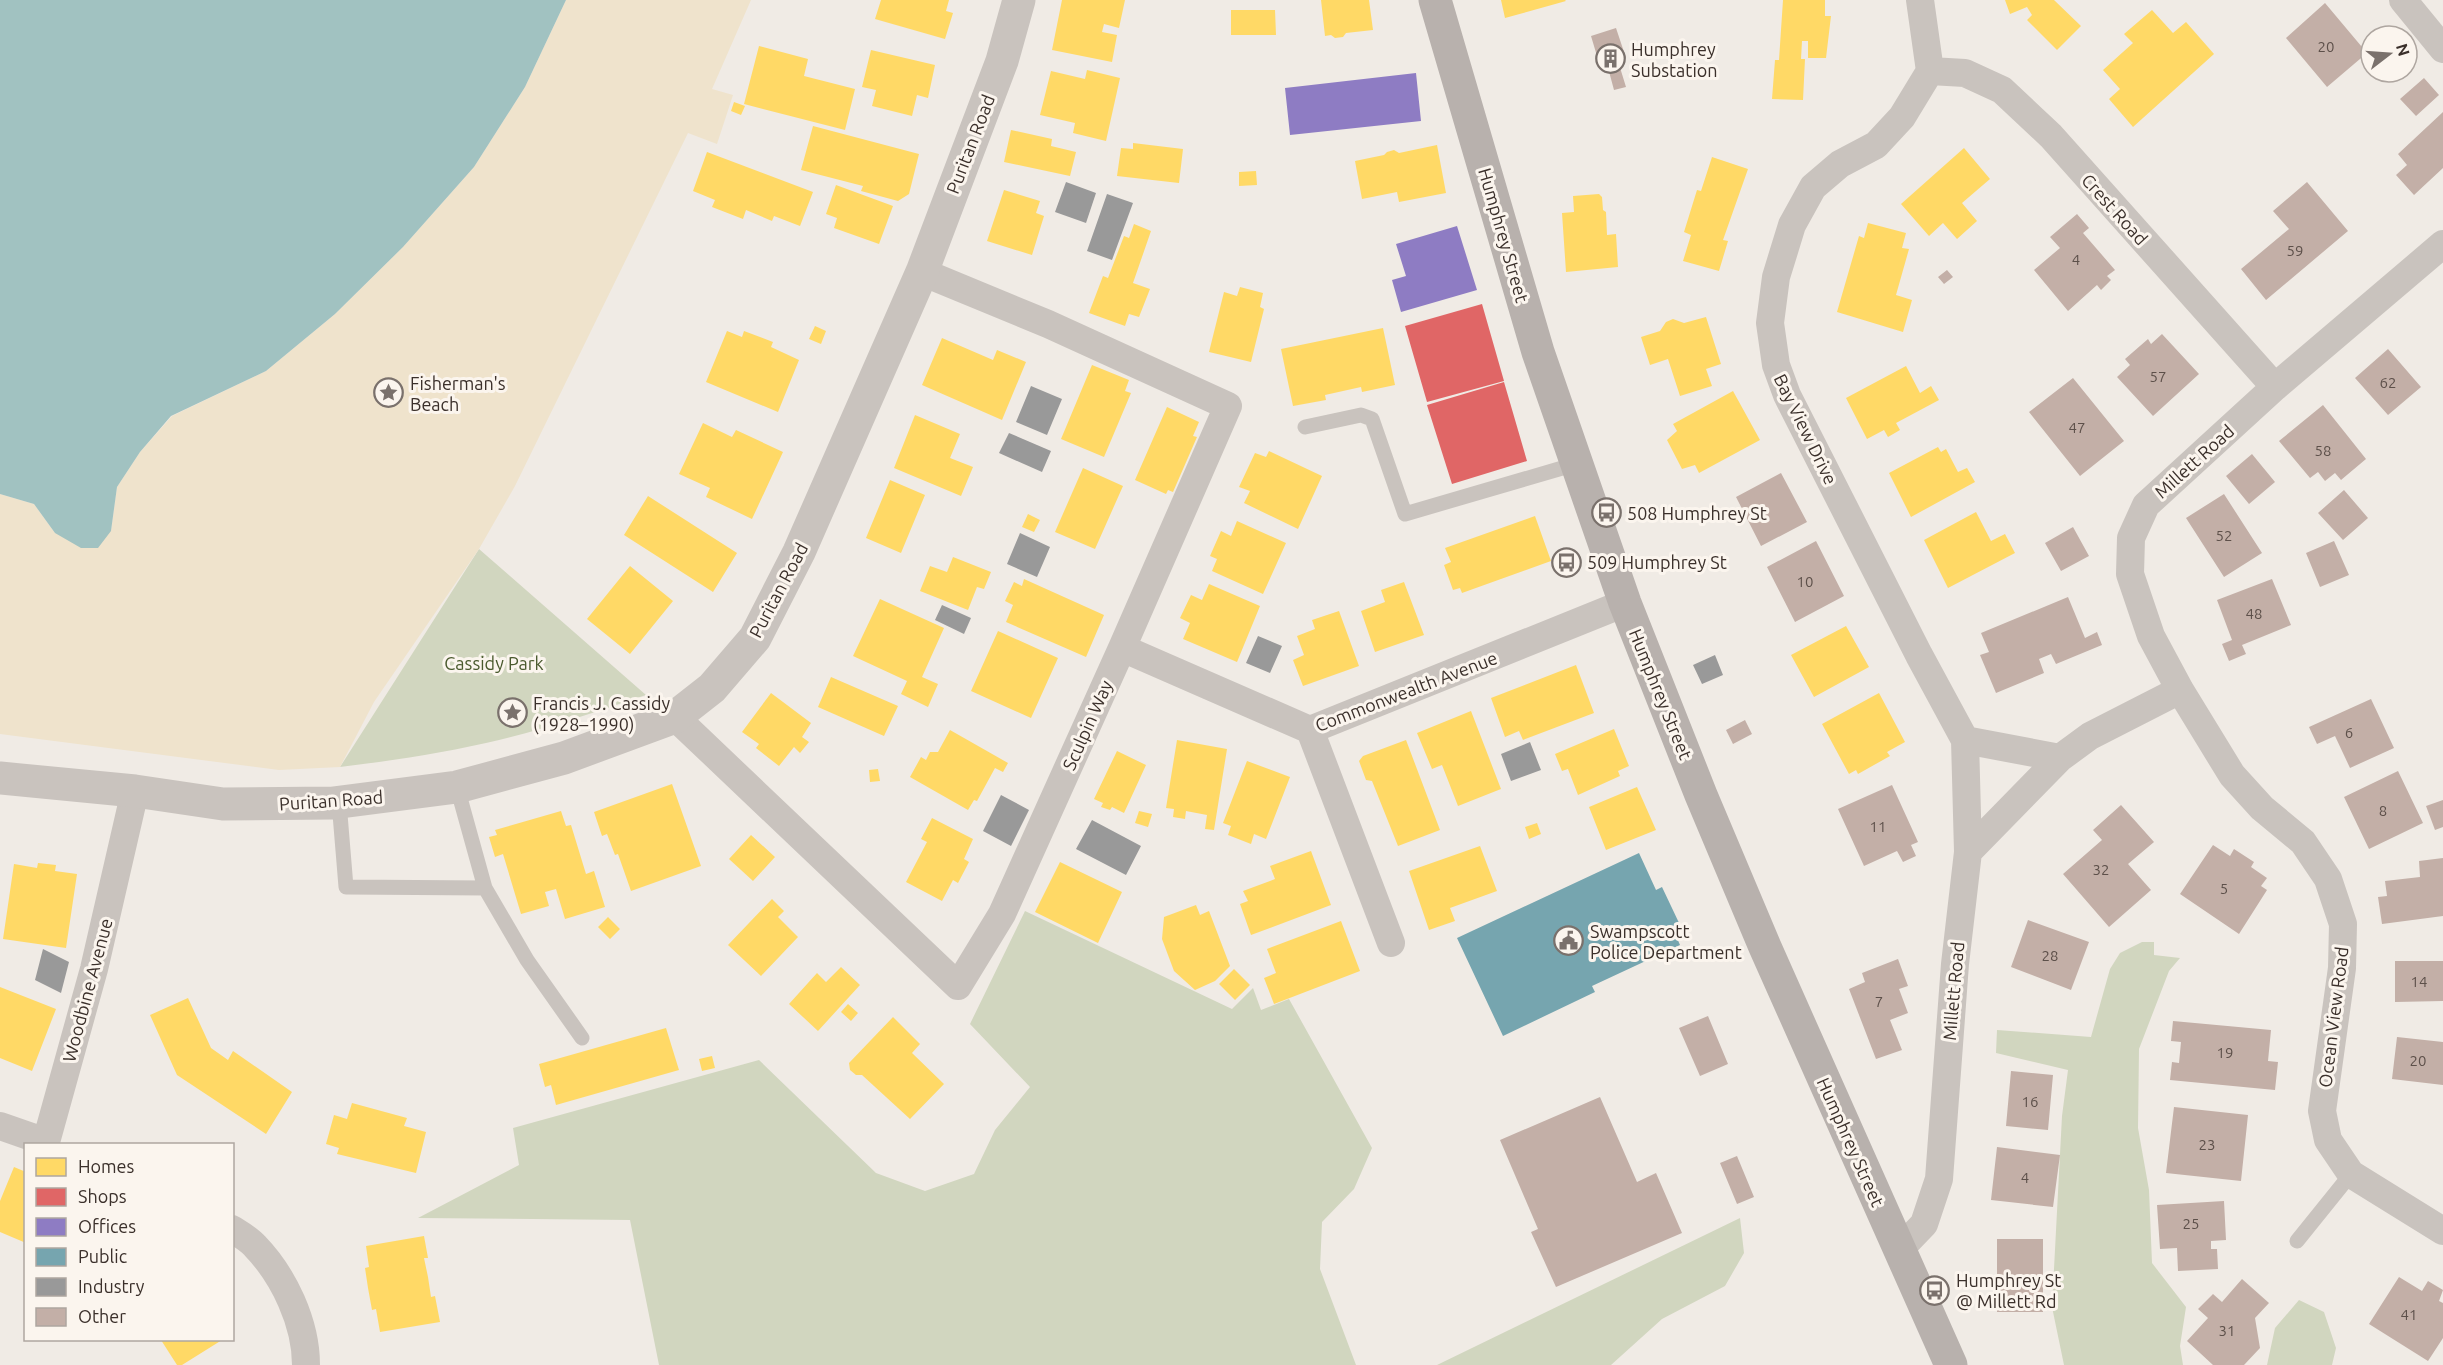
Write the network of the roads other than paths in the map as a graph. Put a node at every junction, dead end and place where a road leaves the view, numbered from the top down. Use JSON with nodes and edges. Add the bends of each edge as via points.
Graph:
{"nodes":[{"id":1,"x":1019,"y":0,"type":"edge"},
{"id":2,"x":1435,"y":0,"type":"edge"},
{"id":3,"x":1920,"y":0,"type":"edge"},
{"id":4,"x":2403,"y":0,"type":"edge"},
{"id":5,"x":2443,"y":50,"type":"edge"},
{"id":6,"x":1930,"y":71,"type":"junction"},
{"id":7,"x":2443,"y":244,"type":"edge"},
{"id":8,"x":922,"y":272,"type":"junction"},
{"id":9,"x":2275,"y":387,"type":"junction"},
{"id":10,"x":1305,"y":427,"type":"dead end"},
{"id":11,"x":1576,"y":464,"type":"junction"},
{"id":12,"x":1625,"y":603,"type":"junction"},
{"id":13,"x":1122,"y":648,"type":"junction"},
{"id":14,"x":2180,"y":690,"type":"junction"},
{"id":15,"x":675,"y":717,"type":"junction"},
{"id":16,"x":1310,"y":730,"type":"junction"},
{"id":17,"x":1965,"y":740,"type":"junction"},
{"id":18,"x":2060,"y":758,"type":"junction"},
{"id":19,"x":0,"y":778,"type":"edge"},
{"id":20,"x":457,"y":787,"type":"junction"},
{"id":21,"x":135,"y":790,"type":"junction"},
{"id":22,"x":339,"y":802,"type":"junction"},
{"id":23,"x":1968,"y":852,"type":"junction"},
{"id":24,"x":485,"y":888,"type":"junction"},
{"id":25,"x":1391,"y":943,"type":"dead end"},
{"id":26,"x":582,"y":1038,"type":"dead end"},
{"id":27,"x":0,"y":1126,"type":"edge"},
{"id":28,"x":50,"y":1143,"type":"edge"},
{"id":29,"x":2350,"y":1174,"type":"junction"},
{"id":30,"x":234,"y":1230,"type":"edge"},
{"id":31,"x":2443,"y":1231,"type":"edge"},
{"id":32,"x":2297,"y":1241,"type":"dead end"},
{"id":33,"x":1899,"y":1250,"type":"junction"},
{"id":34,"x":306,"y":1365,"type":"edge"},
{"id":35,"x":1951,"y":1365,"type":"edge"}],
"edges":[{"from":1,"to":8,"type":"street","name":"Puritan Road","via":[[1002,61]]},
{"from":2,"to":11,"type":"main road","name":"Humphrey Street","via":[[1538,352]]},
{"from":3,"to":6,"type":"street"},
{"from":4,"to":5,"type":"street"},
{"from":6,"to":9,"type":"street","name":"Crest Road","via":[[1965,73],[2002,90],[2051,136]]},
{"from":6,"to":17,"type":"street","name":"Bay View Drive","via":[[1902,117],[1876,145],[1840,164],[1813,187],[1792,225],[1776,278],[1770,323],[1776,365],[1786,395]]},
{"from":7,"to":9,"type":"street","name":"Millett Road"},
{"from":8,"to":13,"type":"street","name":"Sculpin Way","via":[[1228,406]]},
{"from":8,"to":15,"type":"street","name":"Puritan Road","via":[[799,552],[755,638],[712,688]]},
{"from":9,"to":14,"type":"street","name":"Millett Road","via":[[2146,506],[2131,538],[2130,574],[2151,636]]},
{"from":10,"to":11,"type":"lane","via":[[1361,415],[1371,419],[1405,514]]},
{"from":11,"to":12,"type":"main road","name":"Humphrey Street"},
{"from":12,"to":16,"type":"street","name":"Commonwealth Avenue"},
{"from":12,"to":33,"type":"main road","name":"Humphrey Street","via":[[1742,893]]},
{"from":13,"to":15,"type":"street","name":"Sculpin Way","via":[[1002,914],[958,986]]},
{"from":13,"to":16,"type":"street","name":"Commonwealth Avenue"},
{"from":14,"to":18,"type":"street","via":[[2090,736]]},
{"from":14,"to":29,"type":"street","name":"Ocean View Road","via":[[2232,775],[2262,808],[2303,842],[2328,879],[2343,924],[2342,968],[2322,1111],[2328,1140]]},
{"from":15,"to":20,"type":"street","name":"Puritan Road","via":[[564,758]]},
{"from":16,"to":25,"type":"street"},
{"from":17,"to":18,"type":"street"},
{"from":17,"to":23,"type":"street","name":"Bay View Drive"},
{"from":18,"to":23,"type":"street"},
{"from":19,"to":21,"type":"street","name":"Puritan Road"},
{"from":20,"to":22,"type":"street","name":"Puritan Road"},
{"from":20,"to":24,"type":"lane"},
{"from":21,"to":22,"type":"street","name":"Puritan Road","via":[[223,804]]},
{"from":21,"to":28,"type":"street","name":"Woodbine Avenue"},
{"from":22,"to":24,"type":"lane","via":[[346,887]]},
{"from":23,"to":33,"type":"street","name":"Millett Road","via":[[1955,964],[1939,1179],[1924,1224]]},
{"from":24,"to":26,"type":"lane","via":[[526,960]]},
{"from":27,"to":28,"type":"street","name":"Woodbine Avenue"},
{"from":29,"to":31,"type":"street","name":"Ocean View Road"},
{"from":29,"to":32,"type":"lane"},
{"from":30,"to":34,"type":"street","via":[[255,1246],[295,1309]]},
{"from":33,"to":35,"type":"main road","name":"Humphrey Street"}]}
